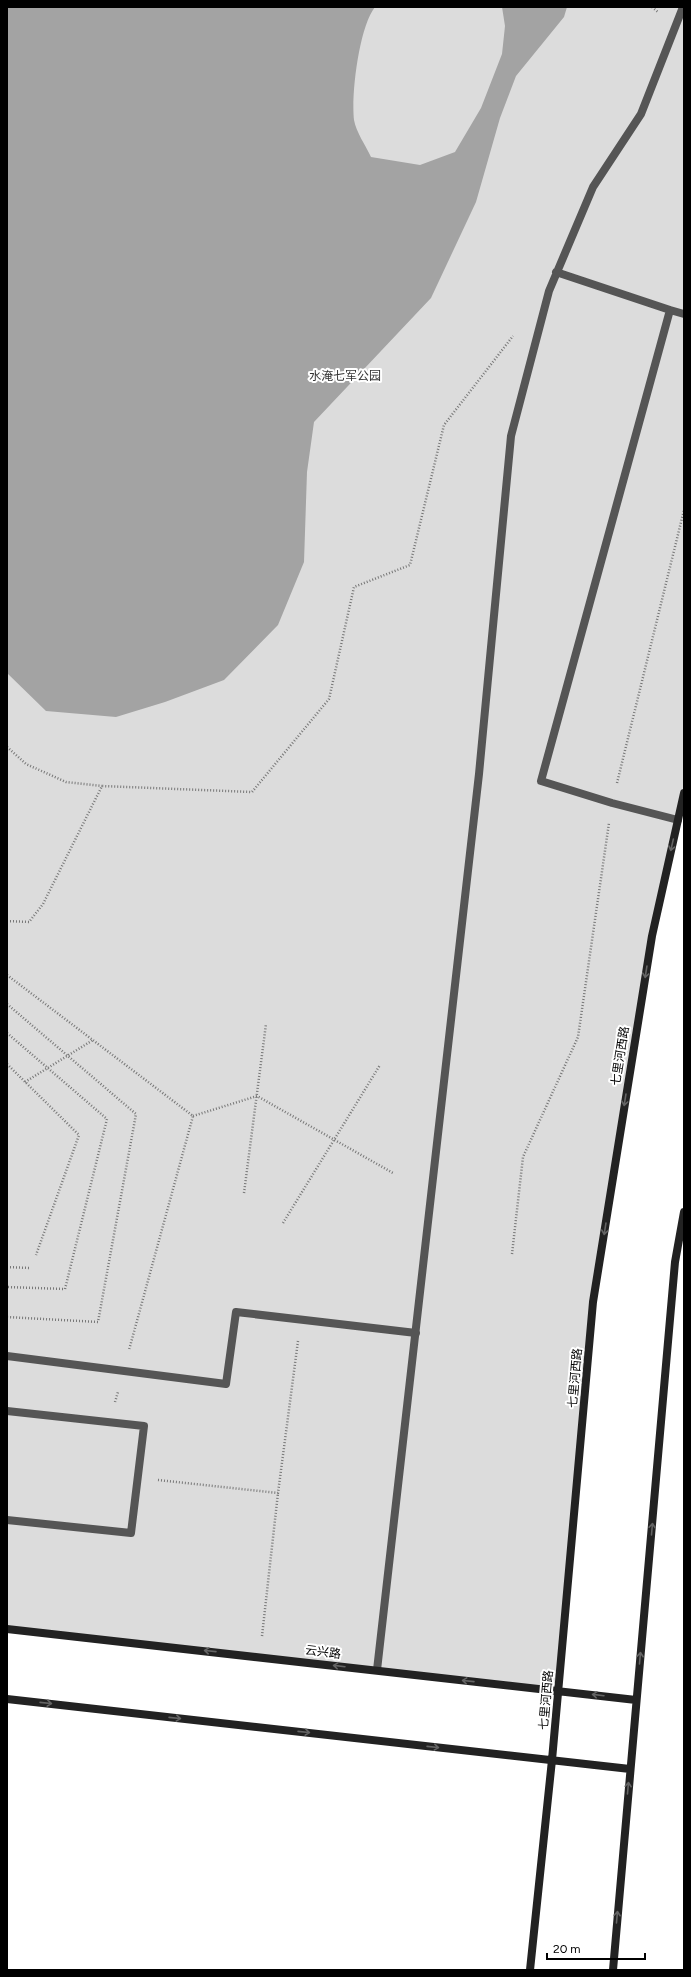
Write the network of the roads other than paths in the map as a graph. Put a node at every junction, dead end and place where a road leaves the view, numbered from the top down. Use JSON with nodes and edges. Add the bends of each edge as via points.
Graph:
{"nodes":[{"id":1,"x":683,"y":7,"type":"edge"},
{"id":2,"x":556,"y":272,"type":"junction"},
{"id":3,"x":670,"y":310,"type":"junction"},
{"id":4,"x":684,"y":314,"type":"edge"},
{"id":5,"x":684,"y":793,"type":"edge"},
{"id":6,"x":678,"y":820,"type":"junction"},
{"id":7,"x":684,"y":1212,"type":"edge"},
{"id":8,"x":416,"y":1333,"type":"junction"},
{"id":9,"x":7,"y":1356,"type":"edge"},
{"id":10,"x":7,"y":1411,"type":"edge"},
{"id":11,"x":7,"y":1520,"type":"edge"},
{"id":12,"x":7,"y":1629,"type":"edge"},
{"id":13,"x":377,"y":1670,"type":"junction"},
{"id":14,"x":558,"y":1690,"type":"junction"},
{"id":15,"x":7,"y":1698,"type":"edge"},
{"id":16,"x":636,"y":1700,"type":"junction"},
{"id":17,"x":552,"y":1760,"type":"junction"},
{"id":18,"x":630,"y":1769,"type":"junction"},
{"id":19,"x":530,"y":1970,"type":"edge"},
{"id":20,"x":613,"y":1970,"type":"edge"}],
"edges":[{"from":1,"to":2,"type":"lane","via":[[641,114],[593,187]]},
{"from":2,"to":3,"type":"lane"},
{"from":2,"to":8,"type":"lane","via":[[510,436],[480,774]]},
{"from":3,"to":4,"type":"lane"},
{"from":3,"to":6,"type":"lane","via":[[541,781]]},
{"from":5,"to":6,"type":"street","name":"七里河西路"},
{"from":6,"to":14,"type":"street","name":"七里河西路","one_way":true,"via":[[652,936],[593,1302]]},
{"from":16,"to":7,"type":"street","one_way":true,"via":[[675,1262]]},
{"from":8,"to":9,"type":"lane","via":[[236,1312],[226,1384]]},
{"from":8,"to":13,"type":"lane"},
{"from":10,"to":11,"type":"lane","via":[[144,1426],[131,1533]]},
{"from":13,"to":12,"type":"street","name":"云兴路","one_way":true},
{"from":14,"to":13,"type":"street","name":"云兴路","one_way":true},
{"from":16,"to":14,"type":"street","name":"云兴路","one_way":true},
{"from":14,"to":17,"type":"street","name":"七里河西路"},
{"from":15,"to":17,"type":"street","one_way":true},
{"from":16,"to":18,"type":"street"},
{"from":17,"to":18,"type":"street"},
{"from":17,"to":19,"type":"street","name":"七里河西路"},
{"from":20,"to":18,"type":"street","one_way":true}]}
